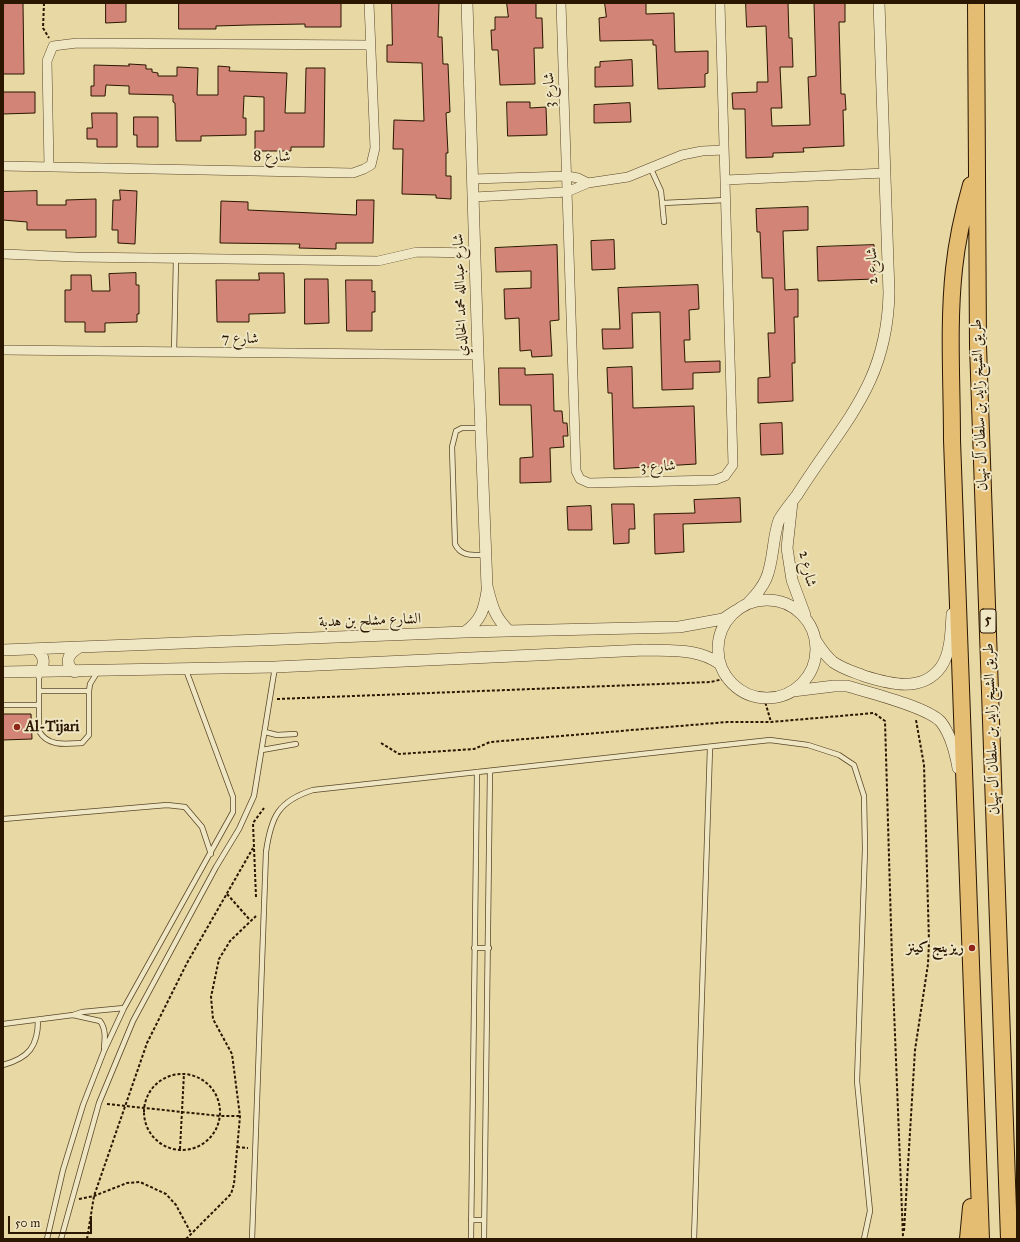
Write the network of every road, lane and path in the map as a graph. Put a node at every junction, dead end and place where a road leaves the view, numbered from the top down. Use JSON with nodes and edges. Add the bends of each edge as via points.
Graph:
{"nodes":[{"id":1,"x":44,"y":3,"type":"edge"},
{"id":2,"x":369,"y":3,"type":"edge"},
{"id":3,"x":467,"y":3,"type":"edge"},
{"id":4,"x":561,"y":3,"type":"edge"},
{"id":5,"x":720,"y":3,"type":"edge"},
{"id":6,"x":879,"y":3,"type":"edge"},
{"id":7,"x":976,"y":3,"type":"edge"},
{"id":8,"x":369,"y":45,"type":"junction"},
{"id":9,"x":53,"y":46,"type":"junction"},
{"id":10,"x":724,"y":150,"type":"junction"},
{"id":11,"x":976,"y":165,"type":"junction"},
{"id":12,"x":3,"y":166,"type":"edge"},
{"id":13,"x":49,"y":167,"type":"junction"},
{"id":14,"x":651,"y":169,"type":"junction"},
{"id":15,"x":885,"y":172,"type":"junction"},
{"id":16,"x":567,"y":176,"type":"junction"},
{"id":17,"x":473,"y":179,"type":"junction"},
{"id":18,"x":725,"y":180,"type":"junction"},
{"id":19,"x":588,"y":183,"type":"junction"},
{"id":20,"x":567,"y":192,"type":"junction"},
{"id":21,"x":474,"y":196,"type":"junction"},
{"id":22,"x":726,"y":200,"type":"junction"},
{"id":23,"x":663,"y":203,"type":"junction"},
{"id":24,"x":664,"y":222,"type":"dead end"},
{"id":25,"x":475,"y":253,"type":"junction"},
{"id":26,"x":3,"y":254,"type":"edge"},
{"id":27,"x":176,"y":259,"type":"junction"},
{"id":28,"x":3,"y":350,"type":"edge"},
{"id":29,"x":174,"y":352,"type":"junction"},
{"id":30,"x":478,"y":355,"type":"junction"},
{"id":31,"x":481,"y":428,"type":"junction"},
{"id":32,"x":792,"y":501,"type":"junction"},
{"id":33,"x":486,"y":554,"type":"junction"},
{"id":34,"x":956,"y":567,"type":"junction"},
{"id":35,"x":487,"y":586,"type":"junction"},
{"id":36,"x":750,"y":602,"type":"junction"},
{"id":37,"x":735,"y":611,"type":"junction"},
{"id":38,"x":806,"y":619,"type":"junction"},
{"id":39,"x":509,"y":631,"type":"junction"},
{"id":40,"x":465,"y":632,"type":"junction"},
{"id":41,"x":816,"y":641,"type":"junction"},
{"id":42,"x":78,"y":648,"type":"junction"},
{"id":43,"x":36,"y":649,"type":"junction"},
{"id":44,"x":3,"y":650,"type":"edge"},
{"id":45,"x":720,"y":664,"type":"junction"},
{"id":46,"x":275,"y":667,"type":"junction"},
{"id":47,"x":186,"y":670,"type":"junction"},
{"id":48,"x":98,"y":671,"type":"junction"},
{"id":49,"x":3,"y":672,"type":"edge"},
{"id":50,"x":75,"y":672,"type":"junction"},
{"id":51,"x":39,"y":673,"type":"junction"},
{"id":52,"x":727,"y":678,"type":"junction"},
{"id":53,"x":39,"y":691,"type":"junction"},
{"id":54,"x":89,"y":691,"type":"junction"},
{"id":55,"x":792,"y":691,"type":"junction"},
{"id":56,"x":764,"y":698,"type":"junction"},
{"id":57,"x":270,"y":699,"type":"junction"},
{"id":58,"x":3,"y":705,"type":"edge"},
{"id":59,"x":39,"y":705,"type":"junction"},
{"id":60,"x":912,"y":707,"type":"junction"},
{"id":61,"x":771,"y":722,"type":"junction"},
{"id":62,"x":265,"y":732,"type":"junction"},
{"id":63,"x":295,"y":734,"type":"dead end"},
{"id":64,"x":381,"y":743,"type":"dead end"},
{"id":65,"x":296,"y":744,"type":"dead end"},
{"id":66,"x":710,"y":748,"type":"junction"},
{"id":67,"x":262,"y":750,"type":"junction"},
{"id":68,"x":490,"y":771,"type":"junction"},
{"id":69,"x":477,"y":772,"type":"junction"},
{"id":70,"x":264,"y":808,"type":"dead end"},
{"id":71,"x":967,"y":813,"type":"junction"},
{"id":72,"x":3,"y":819,"type":"edge"},
{"id":73,"x":253,"y":847,"type":"junction"},
{"id":74,"x":211,"y":854,"type":"junction"},
{"id":75,"x":227,"y":894,"type":"junction"},
{"id":76,"x":256,"y":900,"type":"dead end"},
{"id":77,"x":256,"y":915,"type":"dead end"},
{"id":78,"x":250,"y":920,"type":"junction"},
{"id":79,"x":474,"y":948,"type":"junction"},
{"id":80,"x":489,"y":948,"type":"junction"},
{"id":81,"x":124,"y":1008,"type":"junction"},
{"id":82,"x":73,"y":1015,"type":"junction"},
{"id":83,"x":38,"y":1020,"type":"junction"},
{"id":84,"x":3,"y":1024,"type":"edge"},
{"id":85,"x":104,"y":1051,"type":"junction"},
{"id":86,"x":3,"y":1065,"type":"edge"},
{"id":87,"x":184,"y":1073,"type":"junction"},
{"id":88,"x":99,"y":1103,"type":"junction"},
{"id":89,"x":125,"y":1105,"type":"junction"},
{"id":90,"x":145,"y":1108,"type":"junction"},
{"id":91,"x":977,"y":1110,"type":"junction"},
{"id":92,"x":182,"y":1112,"type":"junction"},
{"id":93,"x":220,"y":1116,"type":"junction"},
{"id":94,"x":240,"y":1116,"type":"junction"},
{"id":95,"x":180,"y":1149,"type":"junction"},
{"id":96,"x":94,"y":1196,"type":"junction"},
{"id":97,"x":71,"y":1200,"type":"junction"},
{"id":98,"x":471,"y":1220,"type":"junction"},
{"id":99,"x":484,"y":1220,"type":"junction"},
{"id":100,"x":191,"y":1233,"type":"junction"},
{"id":101,"x":902,"y":1238,"type":"edge"},
{"id":102,"x":47,"y":1239,"type":"edge"},
{"id":103,"x":61,"y":1239,"type":"edge"},
{"id":104,"x":86,"y":1239,"type":"edge"},
{"id":105,"x":186,"y":1239,"type":"edge"},
{"id":106,"x":252,"y":1239,"type":"edge"},
{"id":107,"x":471,"y":1239,"type":"edge"},
{"id":108,"x":484,"y":1239,"type":"edge"},
{"id":109,"x":694,"y":1239,"type":"edge"},
{"id":110,"x":864,"y":1239,"type":"edge"},
{"id":111,"x":968,"y":1239,"type":"edge"},
{"id":112,"x":982,"y":1239,"type":"edge"},
{"id":113,"x":1009,"y":1239,"type":"edge"}],
"edges":[{"from":1,"to":9,"type":"path","via":[[43,28]]},
{"from":2,"to":8,"type":"street","name":"شارع 8"},
{"from":3,"to":17,"type":"street","name":"شارع عبدالله محمد الخالدي"},
{"from":4,"to":16,"type":"street","name":"شارع 3"},
{"from":5,"to":10,"type":"street","name":"شارع 3"},
{"from":6,"to":15,"type":"street","name":"شارع 2"},
{"from":7,"to":11,"type":"highway","name":"طريق الشيخ زايد بن سلطان آل نهيان","number":"5"},
{"from":8,"to":9,"type":"street","via":[[77,43]]},
{"from":8,"to":13,"type":"street","name":"شارع 8","via":[[375,148],[371,165],[364,170],[353,173]]},
{"from":9,"to":13,"type":"street","via":[[47,61]]},
{"from":10,"to":14,"type":"street","via":[[682,155]]},
{"from":10,"to":18,"type":"street","name":"شارع 3"},
{"from":11,"to":34,"type":"highway","via":[[962,219],[954,269],[952,440]]},
{"from":11,"to":113,"type":"highway","name":"طريق الشيخ زايد بن سلطان آل نهيان","number":"5","via":[[980,386]]},
{"from":12,"to":13,"type":"street","name":"شارع 8"},
{"from":14,"to":19,"type":"street","via":[[628,177]]},
{"from":14,"to":23,"type":"lane","via":[[661,191]]},
{"from":15,"to":18,"type":"street"},
{"from":15,"to":32,"type":"street","name":"شارع 2","via":[[888,318],[879,361],[861,401]]},
{"from":16,"to":17,"type":"street"},
{"from":16,"to":19,"type":"street"},
{"from":16,"to":20,"type":"street","name":"شارع 3"},
{"from":17,"to":21,"type":"street","name":"شارع عبدالله محمد الخالدي"},
{"from":18,"to":22,"type":"street","name":"شارع 3"},
{"from":19,"to":20,"type":"street"},
{"from":20,"to":21,"type":"street"},
{"from":20,"to":22,"type":"street","name":"شارع 3","via":[[576,471],[580,479],[589,483],[715,480],[725,476],[732,469],[734,461]]},
{"from":21,"to":25,"type":"street","name":"شارع عبدالله محمد الخالدي"},
{"from":22,"to":23,"type":"lane"},
{"from":23,"to":24,"type":"lane"},
{"from":25,"to":27,"type":"street","via":[[417,252],[378,261]]},
{"from":25,"to":30,"type":"street","name":"شارع عبدالله محمد الخالدي"},
{"from":26,"to":27,"type":"street"},
{"from":27,"to":29,"type":"lane"},
{"from":28,"to":29,"type":"street","name":"شارع 7"},
{"from":29,"to":30,"type":"street","name":"شارع 7"},
{"from":30,"to":31,"type":"street","name":"شارع عبدالله محمد الخالدي"},
{"from":31,"to":33,"type":"street","name":"شارع عبدالله محمد الخالدي"},
{"from":31,"to":33,"type":"lane","via":[[462,428],[456,431],[454,436],[452,447],[455,544],[462,553]]},
{"from":32,"to":36,"type":"street","name":"شارع 2","via":[[776,530],[767,577]]},
{"from":32,"to":38,"type":"street","name":"شارع 2","via":[[788,554],[792,580]]},
{"from":33,"to":35,"type":"street","name":"شارع عبدالله محمد الخالدي"},
{"from":34,"to":41,"type":"street","via":[[947,656],[937,671],[922,682],[898,684],[850,671],[834,662]]},
{"from":34,"to":71,"type":"highway"},
{"from":35,"to":39,"type":"street","name":"شارع عبدالله محمد الخالدي","via":[[494,613],[498,621]]},
{"from":35,"to":40,"type":"street","name":"شارع عبدالله محمد الخالدي","via":[[481,614],[476,624]]},
{"from":36,"to":37,"type":"street"},
{"from":36,"to":38,"type":"street","via":[[768,599],[787,603]]},
{"from":37,"to":39,"type":"street","name":"الشارع مشلح بن هدبة","via":[[723,619],[679,627]]},
{"from":37,"to":45,"type":"street","via":[[725,622],[719,635],[717,650]]},
{"from":38,"to":41,"type":"street"},
{"from":39,"to":40,"type":"street","name":"الشارع مشلح بن هدبة"},
{"from":40,"to":42,"type":"street","name":"الشارع مشلح بن هدبة"},
{"from":41,"to":55,"type":"street","via":[[814,664],[808,675]]},
{"from":42,"to":43,"type":"street","name":"الشارع مشلح بن هدبة"},
{"from":42,"to":50,"type":"street","via":[[68,656],[67,661]]},
{"from":43,"to":44,"type":"street","name":"الشارع مشلح بن هدبة"},
{"from":43,"to":51,"type":"street","via":[[44,661]]},
{"from":45,"to":46,"type":"street","via":[[704,655],[685,651],[645,650]]},
{"from":45,"to":52,"type":"street"},
{"from":46,"to":47,"type":"street"},
{"from":46,"to":57,"type":"lane"},
{"from":47,"to":48,"type":"street"},
{"from":47,"to":74,"type":"lane","via":[[233,797],[233,812]]},
{"from":48,"to":50,"type":"street"},
{"from":48,"to":54,"type":"lane"},
{"from":49,"to":51,"type":"street"},
{"from":50,"to":51,"type":"street"},
{"from":51,"to":53,"type":"lane"},
{"from":52,"to":56,"type":"street","via":[[743,692]]},
{"from":52,"to":57,"type":"path","via":[[711,682]]},
{"from":53,"to":54,"type":"lane"},
{"from":53,"to":59,"type":"lane"},
{"from":54,"to":59,"type":"lane","via":[[89,735],[82,743],[54,743],[43,738],[39,731]]},
{"from":55,"to":56,"type":"street","via":[[778,697]]},
{"from":55,"to":60,"type":"street","via":[[847,686]]},
{"from":56,"to":61,"type":"path"},
{"from":57,"to":62,"type":"lane"},
{"from":58,"to":59,"type":"lane"},
{"from":60,"to":71,"type":"street","via":[[931,714],[946,730],[956,754]]},
{"from":60,"to":101,"type":"path","via":[[924,765],[929,942],[928,964],[914,1050],[906,1210]]},
{"from":61,"to":64,"type":"path","via":[[727,722],[490,742],[474,749],[398,754]]},
{"from":61,"to":101,"type":"path","via":[[874,713],[885,721]]},
{"from":62,"to":63,"type":"lane","via":[[277,735]]},
{"from":62,"to":67,"type":"lane"},
{"from":65,"to":67,"type":"lane"},
{"from":66,"to":68,"type":"lane"},
{"from":66,"to":109,"type":"lane"},
{"from":66,"to":110,"type":"lane","via":[[770,740],[808,745],[839,755],[854,765],[864,796],[865,849],[857,1081],[870,1211]]},
{"from":67,"to":88,"type":"lane","via":[[250,807],[133,1021]]},
{"from":68,"to":69,"type":"lane"},
{"from":68,"to":80,"type":"lane"},
{"from":69,"to":79,"type":"lane"},
{"from":69,"to":106,"type":"lane","via":[[314,790],[298,794],[286,802],[275,815],[266,852]]},
{"from":70,"to":73,"type":"path","via":[[253,823]]},
{"from":71,"to":91,"type":"highway"},
{"from":72,"to":74,"type":"lane","via":[[167,805],[185,807],[202,827]]},
{"from":73,"to":75,"type":"path"},
{"from":73,"to":76,"type":"path"},
{"from":74,"to":81,"type":"lane"},
{"from":75,"to":78,"type":"path"},
{"from":75,"to":89,"type":"path","via":[[187,963],[147,1043]]},
{"from":77,"to":78,"type":"path"},
{"from":78,"to":94,"type":"path","via":[[230,940],[219,959],[211,997],[214,1019],[232,1054]]},
{"from":79,"to":80,"type":"lane"},
{"from":79,"to":98,"type":"lane"},
{"from":80,"to":99,"type":"lane"},
{"from":81,"to":82,"type":"lane"},
{"from":81,"to":85,"type":"lane"},
{"from":82,"to":83,"type":"lane"},
{"from":82,"to":85,"type":"lane","via":[[100,1021],[105,1032]]},
{"from":83,"to":84,"type":"lane"},
{"from":83,"to":86,"type":"lane","via":[[37,1040],[25,1055]]},
{"from":85,"to":102,"type":"lane","via":[[83,1105],[63,1170]]},
{"from":87,"to":90,"type":"path","via":[[160,1080],[151,1089]]},
{"from":87,"to":92,"type":"path"},
{"from":87,"to":93,"type":"path","via":[[196,1076],[211,1087],[220,1104]]},
{"from":88,"to":89,"type":"path"},
{"from":88,"to":97,"type":"lane"},
{"from":89,"to":90,"type":"path"},
{"from":89,"to":96,"type":"path"},
{"from":90,"to":92,"type":"path"},
{"from":90,"to":95,"type":"path","via":[[147,1126],[153,1136],[163,1144]]},
{"from":91,"to":111,"type":"highway"},
{"from":91,"to":112,"type":"highway"},
{"from":92,"to":93,"type":"path"},
{"from":92,"to":95,"type":"path"},
{"from":93,"to":94,"type":"path"},
{"from":93,"to":95,"type":"path","via":[[209,1139],[199,1146],[187,1150]]},
{"from":94,"to":100,"type":"path","via":[[231,1194]]},
{"from":96,"to":97,"type":"path"},
{"from":96,"to":100,"type":"path","via":[[128,1183],[140,1182],[166,1194],[176,1205]]},
{"from":96,"to":104,"type":"path"},
{"from":97,"to":103,"type":"lane"},
{"from":98,"to":99,"type":"lane"},
{"from":98,"to":107,"type":"lane"},
{"from":99,"to":108,"type":"lane"},
{"from":100,"to":105,"type":"path"}]}
